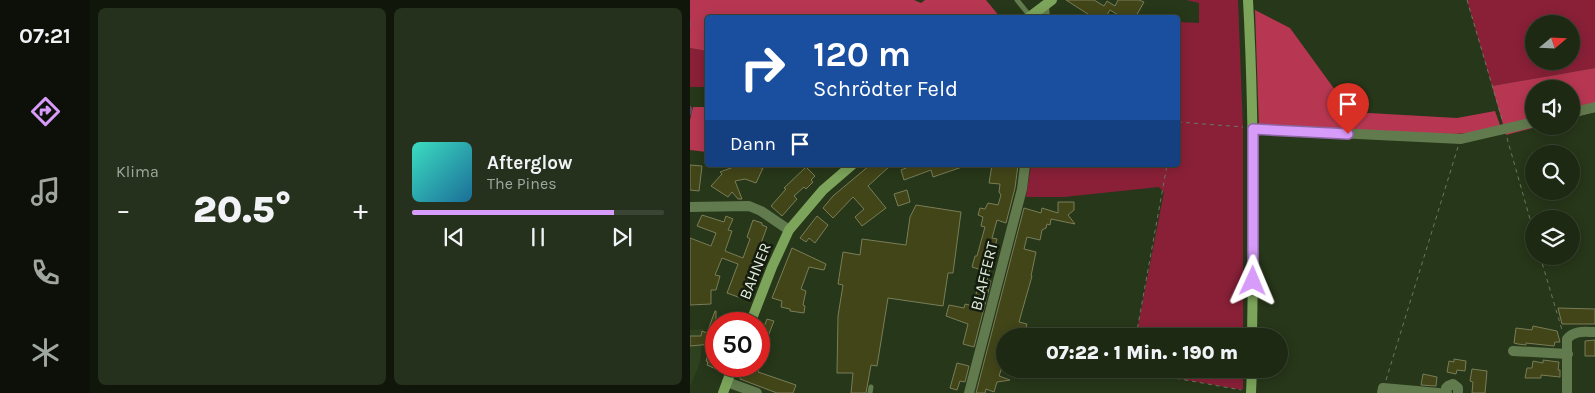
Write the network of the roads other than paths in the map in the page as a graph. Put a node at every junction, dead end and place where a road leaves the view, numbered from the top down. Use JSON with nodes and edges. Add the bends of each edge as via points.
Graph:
{"nodes":[{"id":1,"x":1017,"y":0,"type":"edge"},
{"id":2,"x":1248,"y":0,"type":"edge"},
{"id":3,"x":1048,"y":3,"type":"edge"},
{"id":4,"x":1028,"y":15,"type":"edge"},
{"id":5,"x":1032,"y":15,"type":"edge"},
{"id":6,"x":1595,"y":107,"type":"edge"},
{"id":7,"x":1580,"y":111,"type":"edge"},
{"id":8,"x":1525,"y":124,"type":"edge"},
{"id":9,"x":1253,"y":129,"type":"junction"},
{"id":10,"x":850,"y":167,"type":"edge"},
{"id":11,"x":1026,"y":167,"type":"edge"},
{"id":12,"x":690,"y":207,"type":"edge"},
{"id":13,"x":789,"y":230,"type":"junction"},
{"id":14,"x":755,"y":312,"type":"edge"},
{"id":15,"x":1252,"y":328,"type":"edge"},
{"id":16,"x":1595,"y":332,"type":"edge"},
{"id":17,"x":1513,"y":351,"type":"dead end"},
{"id":18,"x":1568,"y":354,"type":"junction"},
{"id":19,"x":730,"y":377,"type":"edge"},
{"id":20,"x":1252,"y":378,"type":"edge"},
{"id":21,"x":728,"y":382,"type":"junction"},
{"id":22,"x":1382,"y":390,"type":"edge"},
{"id":23,"x":1251,"y":392,"type":"edge"},
{"id":24,"x":723,"y":393,"type":"edge"},
{"id":25,"x":757,"y":393,"type":"edge"},
{"id":26,"x":969,"y":393,"type":"edge"},
{"id":27,"x":1440,"y":393,"type":"edge"},
{"id":28,"x":1447,"y":393,"type":"edge"},
{"id":29,"x":1458,"y":393,"type":"edge"},
{"id":30,"x":1567,"y":393,"type":"edge"}],
"edges":[{"from":1,"to":4,"type":"lane"},
{"from":2,"to":9,"type":"main road"},
{"from":3,"to":5,"type":"main road"},
{"from":6,"to":7,"type":"street"},
{"from":8,"to":9,"type":"street","via":[[1461,139]]},
{"from":9,"to":15,"type":"main road"},
{"from":10,"to":13,"type":"main road","name":"BAHNER","via":[[823,190]]},
{"from":11,"to":26,"type":"street","name":"BLAFFERT"},
{"from":12,"to":13,"type":"street","name":"BAHNER","via":[[749,206]]},
{"from":13,"to":14,"type":"main road","name":"BAHNER"},
{"from":16,"to":18,"type":"street","via":[[1570,334]]},
{"from":17,"to":18,"type":"street"},
{"from":18,"to":30,"type":"street"},
{"from":19,"to":21,"type":"main road"},
{"from":20,"to":23,"type":"main road"},
{"from":21,"to":24,"type":"main road"},
{"from":21,"to":25,"type":"street"},
{"from":22,"to":27,"type":"street"},
{"from":28,"to":29,"type":"street","via":[[1446,388],[1454,384]]}]}
